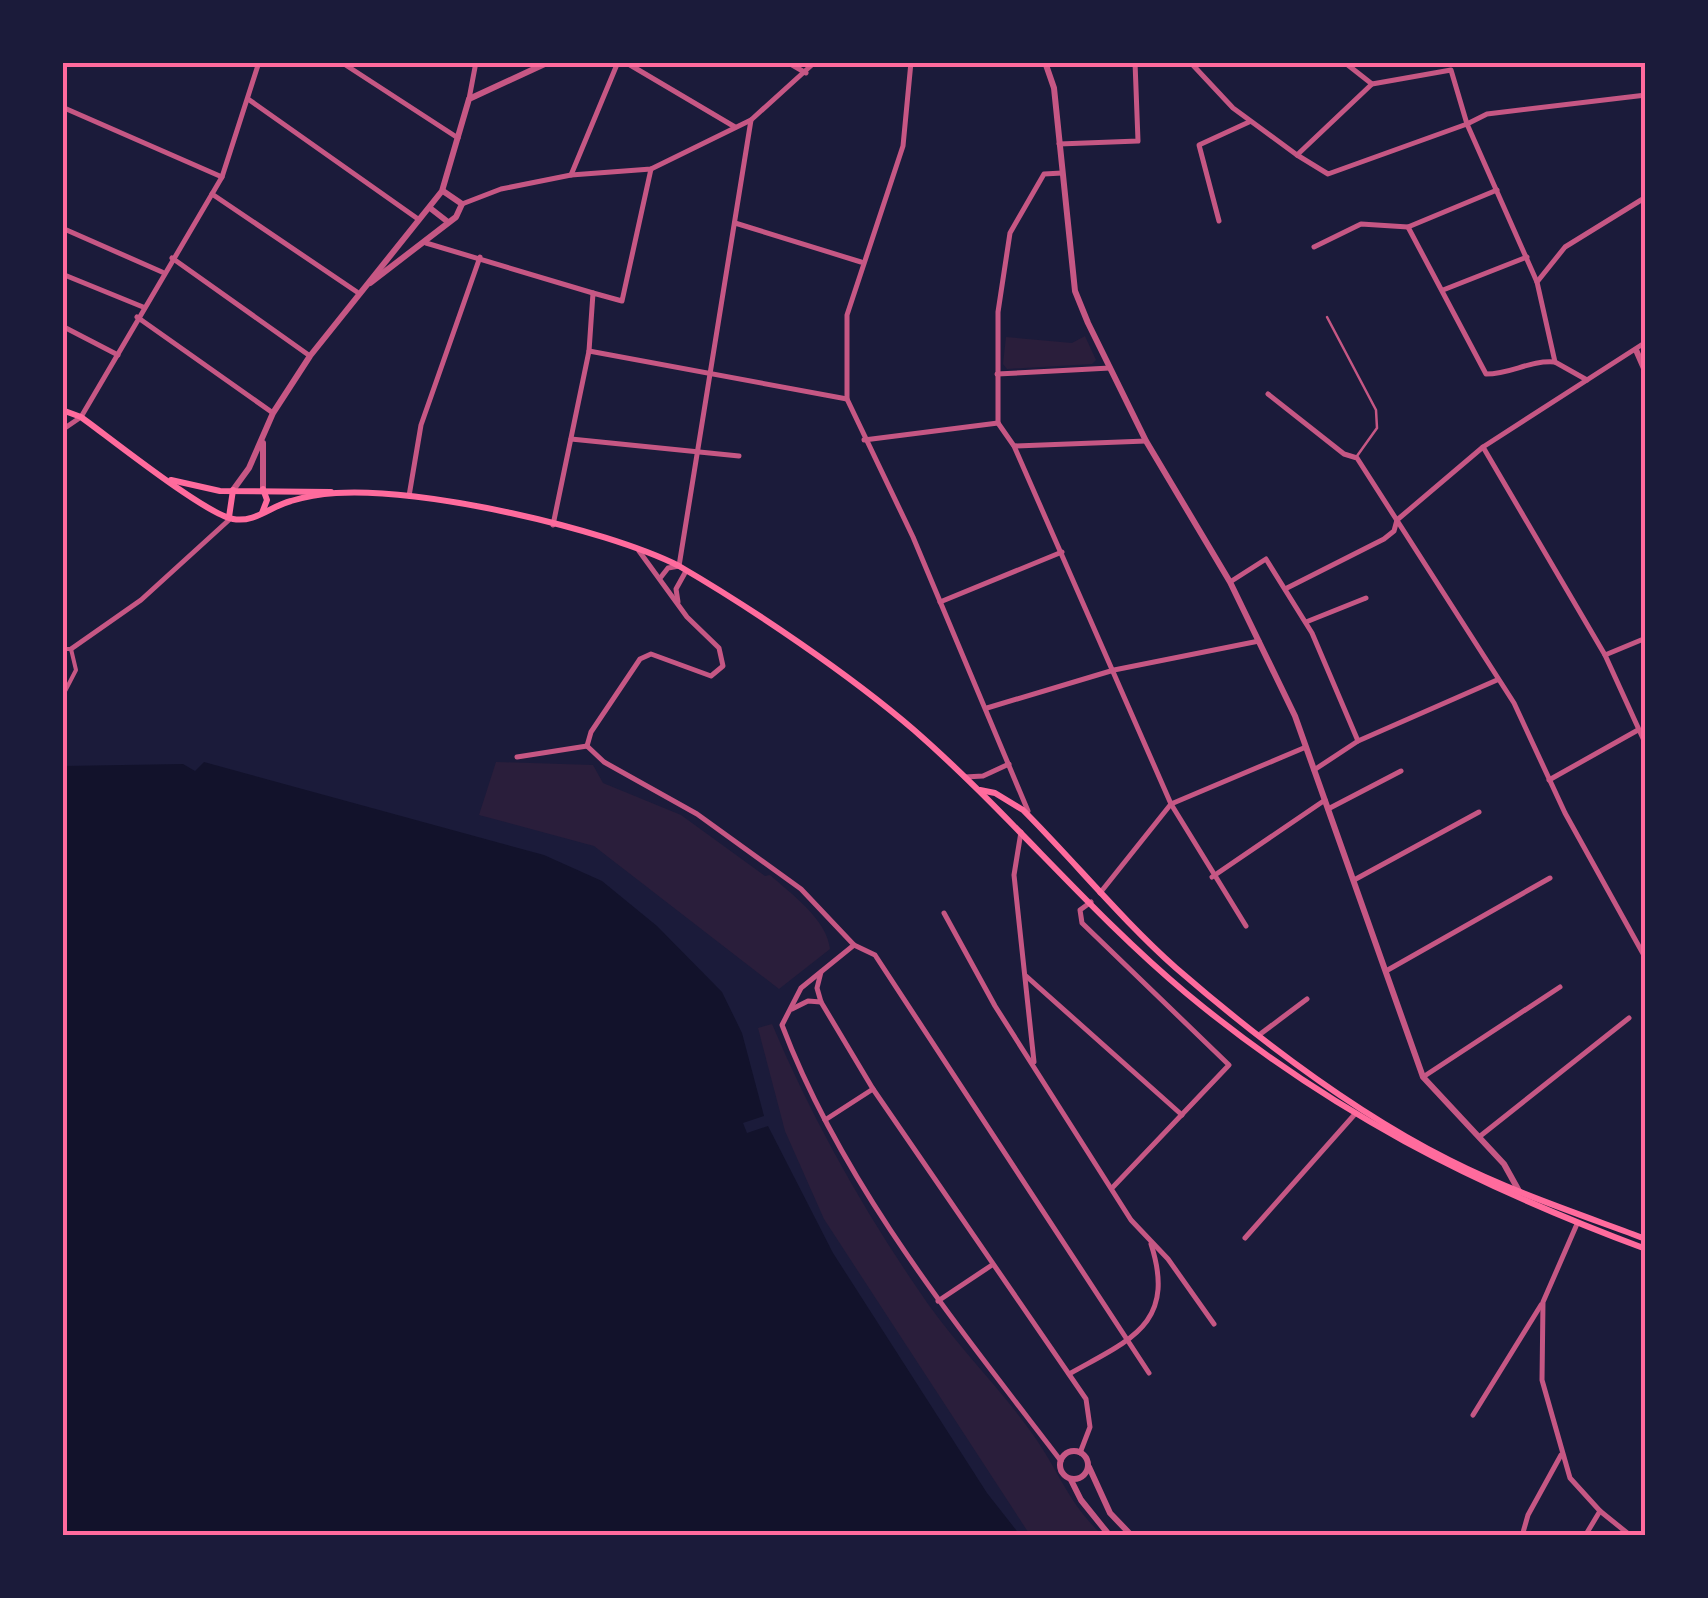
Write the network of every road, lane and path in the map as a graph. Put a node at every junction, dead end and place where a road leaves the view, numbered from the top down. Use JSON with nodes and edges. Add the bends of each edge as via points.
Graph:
{"nodes":[{"id":1,"x":258,"y":62,"type":"edge"},
{"id":2,"x":341,"y":62,"type":"edge"},
{"id":3,"x":476,"y":62,"type":"edge"},
{"id":4,"x":548,"y":62,"type":"edge"},
{"id":5,"x":622,"y":62,"type":"edge"},
{"id":6,"x":787,"y":62,"type":"edge"},
{"id":7,"x":815,"y":62,"type":"edge"},
{"id":8,"x":911,"y":62,"type":"edge"},
{"id":9,"x":1045,"y":62,"type":"edge"},
{"id":10,"x":1136,"y":62,"type":"edge"},
{"id":11,"x":1190,"y":62,"type":"edge"},
{"id":12,"x":1344,"y":62,"type":"edge"},
{"id":13,"x":806,"y":73,"type":"junction"},
{"id":14,"x":1372,"y":84,"type":"junction"},
{"id":15,"x":1646,"y":95,"type":"edge"},
{"id":16,"x":469,"y":98,"type":"junction"},
{"id":17,"x":247,"y":99,"type":"junction"},
{"id":18,"x":62,"y":107,"type":"edge"},
{"id":19,"x":751,"y":120,"type":"junction"},
{"id":20,"x":1250,"y":122,"type":"junction"},
{"id":21,"x":1466,"y":124,"type":"junction"},
{"id":22,"x":736,"y":127,"type":"junction"},
{"id":23,"x":458,"y":138,"type":"junction"},
{"id":24,"x":1059,"y":144,"type":"junction"},
{"id":25,"x":1297,"y":154,"type":"junction"},
{"id":26,"x":651,"y":169,"type":"junction"},
{"id":27,"x":1062,"y":172,"type":"junction"},
{"id":28,"x":571,"y":174,"type":"junction"},
{"id":29,"x":222,"y":176,"type":"junction"},
{"id":30,"x":1497,"y":190,"type":"junction"},
{"id":31,"x":442,"y":191,"type":"junction"},
{"id":32,"x":212,"y":194,"type":"junction"},
{"id":33,"x":1646,"y":197,"type":"edge"},
{"id":34,"x":462,"y":204,"type":"junction"},
{"id":35,"x":430,"y":208,"type":"junction"},
{"id":36,"x":421,"y":221,"type":"junction"},
{"id":37,"x":1219,"y":221,"type":"dead end"},
{"id":38,"x":449,"y":222,"type":"junction"},
{"id":39,"x":734,"y":223,"type":"junction"},
{"id":40,"x":62,"y":228,"type":"edge"},
{"id":41,"x":1408,"y":228,"type":"junction"},
{"id":42,"x":414,"y":230,"type":"junction"},
{"id":43,"x":426,"y":243,"type":"junction"},
{"id":44,"x":1314,"y":247,"type":"dead end"},
{"id":45,"x":480,"y":256,"type":"junction"},
{"id":46,"x":1527,"y":257,"type":"junction"},
{"id":47,"x":172,"y":258,"type":"junction"},
{"id":48,"x":861,"y":262,"type":"junction"},
{"id":49,"x":162,"y":272,"type":"junction"},
{"id":50,"x":62,"y":274,"type":"edge"},
{"id":51,"x":1537,"y":282,"type":"junction"},
{"id":52,"x":1443,"y":290,"type":"junction"},
{"id":53,"x":357,"y":292,"type":"junction"},
{"id":54,"x":592,"y":293,"type":"junction"},
{"id":55,"x":143,"y":307,"type":"junction"},
{"id":56,"x":137,"y":317,"type":"junction"},
{"id":57,"x":1327,"y":317,"type":"dead end"},
{"id":58,"x":62,"y":326,"type":"edge"},
{"id":59,"x":1646,"y":342,"type":"edge"},
{"id":60,"x":1636,"y":350,"type":"junction"},
{"id":61,"x":589,"y":351,"type":"junction"},
{"id":62,"x":118,"y":355,"type":"junction"},
{"id":63,"x":310,"y":356,"type":"junction"},
{"id":64,"x":1555,"y":362,"type":"junction"},
{"id":65,"x":1110,"y":368,"type":"junction"},
{"id":66,"x":1646,"y":373,"type":"edge"},
{"id":67,"x":712,"y":374,"type":"junction"},
{"id":68,"x":997,"y":374,"type":"junction"},
{"id":69,"x":1587,"y":380,"type":"junction"},
{"id":70,"x":1268,"y":394,"type":"dead end"},
{"id":71,"x":847,"y":399,"type":"junction"},
{"id":72,"x":62,"y":410,"type":"edge"},
{"id":73,"x":273,"y":413,"type":"junction"},
{"id":74,"x":81,"y":417,"type":"junction"},
{"id":75,"x":998,"y":423,"type":"junction"},
{"id":76,"x":62,"y":430,"type":"edge"},
{"id":77,"x":263,"y":436,"type":"junction"},
{"id":78,"x":571,"y":439,"type":"junction"},
{"id":79,"x":864,"y":440,"type":"junction"},
{"id":80,"x":1146,"y":441,"type":"junction"},
{"id":81,"x":1014,"y":446,"type":"junction"},
{"id":82,"x":1483,"y":447,"type":"junction"},
{"id":83,"x":698,"y":450,"type":"junction"},
{"id":84,"x":738,"y":456,"type":"dead end"},
{"id":85,"x":1356,"y":458,"type":"junction"},
{"id":86,"x":170,"y":479,"type":"junction"},
{"id":87,"x":263,"y":488,"type":"junction"},
{"id":88,"x":233,"y":490,"type":"junction"},
{"id":89,"x":335,"y":493,"type":"junction"},
{"id":90,"x":409,"y":496,"type":"junction"},
{"id":91,"x":261,"y":514,"type":"junction"},
{"id":92,"x":230,"y":519,"type":"junction"},
{"id":93,"x":1397,"y":520,"type":"junction"},
{"id":94,"x":553,"y":525,"type":"junction"},
{"id":95,"x":635,"y":547,"type":"junction"},
{"id":96,"x":1062,"y":552,"type":"junction"},
{"id":97,"x":683,"y":568,"type":"junction"},
{"id":98,"x":661,"y":577,"type":"junction"},
{"id":99,"x":1230,"y":582,"type":"junction"},
{"id":100,"x":1287,"y":588,"type":"junction"},
{"id":101,"x":1366,"y":598,"type":"dead end"},
{"id":102,"x":940,"y":602,"type":"junction"},
{"id":103,"x":679,"y":605,"type":"junction"},
{"id":104,"x":1306,"y":622,"type":"junction"},
{"id":105,"x":1646,"y":638,"type":"edge"},
{"id":106,"x":1260,"y":641,"type":"junction"},
{"id":107,"x":62,"y":649,"type":"edge"},
{"id":108,"x":71,"y":649,"type":"junction"},
{"id":109,"x":1605,"y":656,"type":"junction"},
{"id":110,"x":1114,"y":670,"type":"junction"},
{"id":111,"x":1498,"y":680,"type":"junction"},
{"id":112,"x":62,"y":697,"type":"edge"},
{"id":113,"x":987,"y":708,"type":"junction"},
{"id":114,"x":1638,"y":730,"type":"junction"},
{"id":115,"x":1358,"y":741,"type":"junction"},
{"id":116,"x":587,"y":746,"type":"junction"},
{"id":117,"x":1646,"y":746,"type":"edge"},
{"id":118,"x":1306,"y":747,"type":"junction"},
{"id":119,"x":517,"y":757,"type":"dead end"},
{"id":120,"x":1009,"y":764,"type":"junction"},
{"id":121,"x":1314,"y":770,"type":"junction"},
{"id":122,"x":1401,"y":771,"type":"dead end"},
{"id":123,"x":993,"y":773,"type":"junction"},
{"id":124,"x":965,"y":777,"type":"junction"},
{"id":125,"x":1549,"y":780,"type":"junction"},
{"id":126,"x":978,"y":790,"type":"junction"},
{"id":127,"x":1325,"y":800,"type":"junction"},
{"id":128,"x":1170,"y":804,"type":"junction"},
{"id":129,"x":1328,"y":809,"type":"junction"},
{"id":130,"x":1479,"y":812,"type":"dead end"},
{"id":131,"x":1030,"y":817,"type":"junction"},
{"id":132,"x":1022,"y":832,"type":"junction"},
{"id":133,"x":1212,"y":878,"type":"junction"},
{"id":134,"x":1550,"y":878,"type":"dead end"},
{"id":135,"x":1354,"y":880,"type":"junction"},
{"id":136,"x":1100,"y":893,"type":"junction"},
{"id":137,"x":1091,"y":902,"type":"junction"},
{"id":138,"x":944,"y":913,"type":"dead end"},
{"id":139,"x":1246,"y":926,"type":"dead end"},
{"id":140,"x":854,"y":945,"type":"junction"},
{"id":141,"x":1646,"y":959,"type":"edge"},
{"id":142,"x":822,"y":970,"type":"junction"},
{"id":143,"x":1383,"y":973,"type":"junction"},
{"id":144,"x":1026,"y":976,"type":"junction"},
{"id":145,"x":1560,"y":987,"type":"dead end"},
{"id":146,"x":1307,"y":999,"type":"dead end"},
{"id":147,"x":821,"y":1002,"type":"junction"},
{"id":148,"x":792,"y":1010,"type":"junction"},
{"id":149,"x":1629,"y":1018,"type":"dead end"},
{"id":150,"x":1259,"y":1035,"type":"junction"},
{"id":151,"x":1034,"y":1065,"type":"junction"},
{"id":152,"x":1423,"y":1077,"type":"junction"},
{"id":153,"x":872,"y":1089,"type":"junction"},
{"id":154,"x":1355,"y":1114,"type":"junction"},
{"id":155,"x":1182,"y":1115,"type":"junction"},
{"id":156,"x":824,"y":1121,"type":"junction"},
{"id":157,"x":1479,"y":1138,"type":"junction"},
{"id":158,"x":1504,"y":1164,"type":"junction"},
{"id":159,"x":1113,"y":1187,"type":"junction"},
{"id":160,"x":1500,"y":1188,"type":"junction"},
{"id":161,"x":1518,"y":1195,"type":"junction"},
{"id":162,"x":1576,"y":1224,"type":"junction"},
{"id":163,"x":1245,"y":1238,"type":"dead end"},
{"id":164,"x":1646,"y":1239,"type":"edge"},
{"id":165,"x":1150,"y":1241,"type":"junction"},
{"id":166,"x":1646,"y":1250,"type":"edge"},
{"id":167,"x":992,"y":1265,"type":"junction"},
{"id":168,"x":938,"y":1301,"type":"junction"},
{"id":169,"x":1542,"y":1302,"type":"junction"},
{"id":170,"x":1214,"y":1324,"type":"dead end"},
{"id":171,"x":1129,"y":1341,"type":"junction"},
{"id":172,"x":1148,"y":1373,"type":"dead end"},
{"id":173,"x":1069,"y":1374,"type":"junction"},
{"id":174,"x":1473,"y":1416,"type":"dead end"},
{"id":175,"x":1080,"y":1452,"type":"junction"},
{"id":176,"x":1560,"y":1455,"type":"junction"},
{"id":177,"x":1060,"y":1461,"type":"junction"},
{"id":178,"x":1089,"y":1467,"type":"junction"},
{"id":179,"x":1071,"y":1478,"type":"junction"},
{"id":180,"x":1600,"y":1511,"type":"junction"},
{"id":181,"x":1110,"y":1536,"type":"edge"},
{"id":182,"x":1132,"y":1536,"type":"edge"},
{"id":183,"x":1522,"y":1536,"type":"edge"},
{"id":184,"x":1586,"y":1536,"type":"edge"},
{"id":185,"x":1632,"y":1536,"type":"edge"}],
"edges":[{"from":1,"to":17,"type":"street"},
{"from":2,"to":23,"type":"street"},
{"from":3,"to":16,"type":"street"},
{"from":4,"to":16,"type":"street"},
{"from":5,"to":22,"type":"street"},
{"from":5,"to":28,"type":"street"},
{"from":6,"to":13,"type":"street"},
{"from":7,"to":13,"type":"street"},
{"from":8,"to":48,"type":"street","via":[[903,146]]},
{"from":9,"to":24,"type":"street"},
{"from":10,"to":24,"type":"street","via":[[1138,141]]},
{"from":11,"to":20,"type":"street"},
{"from":12,"to":14,"type":"street"},
{"from":13,"to":19,"type":"street"},
{"from":14,"to":21,"type":"street","via":[[1451,70]]},
{"from":14,"to":25,"type":"street"},
{"from":15,"to":21,"type":"street","via":[[1487,114]]},
{"from":16,"to":23,"type":"street"},
{"from":17,"to":29,"type":"street"},
{"from":17,"to":36,"type":"street"},
{"from":18,"to":29,"type":"street"},
{"from":19,"to":22,"type":"street"},
{"from":19,"to":39,"type":"street"},
{"from":20,"to":25,"type":"street"},
{"from":20,"to":37,"type":"street","via":[[1199,145]]},
{"from":21,"to":25,"type":"street","via":[[1328,174]]},
{"from":21,"to":30,"type":"street"},
{"from":22,"to":26,"type":"street"},
{"from":23,"to":31,"type":"street"},
{"from":24,"to":27,"type":"street"},
{"from":26,"to":28,"type":"street"},
{"from":26,"to":54,"type":"street","via":[[622,301]]},
{"from":27,"to":65,"type":"street","via":[[1075,291]]},
{"from":27,"to":68,"type":"street","via":[[1044,174],[1010,233]]},
{"from":28,"to":34,"type":"street"},
{"from":29,"to":32,"type":"street"},
{"from":30,"to":41,"type":"street"},
{"from":30,"to":46,"type":"street"},
{"from":31,"to":34,"type":"street"},
{"from":31,"to":35,"type":"street"},
{"from":32,"to":47,"type":"street"},
{"from":32,"to":53,"type":"street"},
{"from":33,"to":51,"type":"street","via":[[1565,246]]},
{"from":34,"to":38,"type":"street"},
{"from":35,"to":36,"type":"street"},
{"from":35,"to":38,"type":"street"},
{"from":36,"to":42,"type":"street"},
{"from":38,"to":43,"type":"street"},
{"from":39,"to":48,"type":"street"},
{"from":39,"to":67,"type":"street"},
{"from":40,"to":49,"type":"street"},
{"from":41,"to":44,"type":"street","via":[[1361,224]]},
{"from":41,"to":52,"type":"street"},
{"from":42,"to":43,"type":"street"},
{"from":42,"to":53,"type":"street"},
{"from":43,"to":45,"type":"street"},
{"from":43,"to":53,"type":"street"},
{"from":45,"to":54,"type":"street"},
{"from":45,"to":90,"type":"street","via":[[421,425]]},
{"from":46,"to":51,"type":"street"},
{"from":46,"to":52,"type":"street"},
{"from":47,"to":49,"type":"street"},
{"from":47,"to":63,"type":"street"},
{"from":48,"to":71,"type":"street","via":[[847,314]]},
{"from":49,"to":55,"type":"street"},
{"from":50,"to":55,"type":"street"},
{"from":51,"to":64,"type":"street"},
{"from":52,"to":64,"type":"street","via":[[1486,374],[1504,374],[1534,360]]},
{"from":53,"to":63,"type":"street"},
{"from":54,"to":61,"type":"street"},
{"from":55,"to":56,"type":"street"},
{"from":56,"to":62,"type":"street"},
{"from":56,"to":73,"type":"street"},
{"from":57,"to":85,"type":"lane","via":[[1376,410],[1377,428]]},
{"from":58,"to":62,"type":"street"},
{"from":59,"to":60,"type":"street"},
{"from":60,"to":66,"type":"street"},
{"from":60,"to":69,"type":"street"},
{"from":61,"to":67,"type":"street"},
{"from":61,"to":78,"type":"street"},
{"from":62,"to":74,"type":"street"},
{"from":63,"to":73,"type":"street"},
{"from":64,"to":69,"type":"street"},
{"from":65,"to":68,"type":"street"},
{"from":65,"to":80,"type":"street"},
{"from":67,"to":71,"type":"street"},
{"from":67,"to":83,"type":"street"},
{"from":68,"to":75,"type":"street"},
{"from":69,"to":82,"type":"street"},
{"from":70,"to":85,"type":"street"},
{"from":71,"to":79,"type":"street"},
{"from":72,"to":74,"type":"main road"},
{"from":73,"to":77,"type":"street"},
{"from":74,"to":76,"type":"street"},
{"from":74,"to":86,"type":"main road"},
{"from":75,"to":79,"type":"street"},
{"from":75,"to":81,"type":"street"},
{"from":77,"to":87,"type":"street"},
{"from":77,"to":88,"type":"street"},
{"from":78,"to":83,"type":"street"},
{"from":78,"to":94,"type":"street"},
{"from":79,"to":102,"type":"street"},
{"from":80,"to":81,"type":"street"},
{"from":80,"to":99,"type":"street"},
{"from":81,"to":96,"type":"street"},
{"from":82,"to":93,"type":"street"},
{"from":82,"to":109,"type":"street"},
{"from":83,"to":84,"type":"street"},
{"from":83,"to":97,"type":"street"},
{"from":85,"to":93,"type":"street"},
{"from":86,"to":88,"type":"main road","via":[[202,490]]},
{"from":86,"to":92,"type":"main road"},
{"from":87,"to":88,"type":"main road"},
{"from":87,"to":89,"type":"main road"},
{"from":87,"to":91,"type":"main road","via":[[268,500]]},
{"from":88,"to":92,"type":"main road"},
{"from":89,"to":90,"type":"main road"},
{"from":89,"to":91,"type":"main road","via":[[292,500]]},
{"from":90,"to":94,"type":"main road"},
{"from":91,"to":92,"type":"main road"},
{"from":92,"to":108,"type":"street","via":[[141,600]]},
{"from":93,"to":100,"type":"street","via":[[1394,532]]},
{"from":93,"to":111,"type":"street"},
{"from":94,"to":95,"type":"main road"},
{"from":95,"to":97,"type":"main road"},
{"from":95,"to":98,"type":"street"},
{"from":96,"to":102,"type":"street"},
{"from":96,"to":110,"type":"street"},
{"from":97,"to":98,"type":"street","via":[[668,568]]},
{"from":97,"to":103,"type":"street"},
{"from":97,"to":124,"type":"main road","via":[[912,728]]},
{"from":98,"to":103,"type":"street"},
{"from":99,"to":100,"type":"street","via":[[1266,559]]},
{"from":99,"to":106,"type":"street"},
{"from":100,"to":104,"type":"street"},
{"from":101,"to":104,"type":"street"},
{"from":102,"to":113,"type":"street"},
{"from":103,"to":116,"type":"street","via":[[719,648],[718,674],[700,675],[652,654],[640,659]]},
{"from":104,"to":115,"type":"street"},
{"from":105,"to":109,"type":"street"},
{"from":106,"to":110,"type":"street"},
{"from":106,"to":118,"type":"street"},
{"from":107,"to":108,"type":"street"},
{"from":108,"to":112,"type":"street","via":[[76,670]]},
{"from":109,"to":114,"type":"street"},
{"from":110,"to":113,"type":"street"},
{"from":110,"to":128,"type":"street"},
{"from":111,"to":115,"type":"street"},
{"from":111,"to":125,"type":"street"},
{"from":113,"to":120,"type":"street"},
{"from":114,"to":117,"type":"street"},
{"from":114,"to":125,"type":"street"},
{"from":115,"to":121,"type":"street"},
{"from":116,"to":119,"type":"street"},
{"from":116,"to":140,"type":"street","via":[[604,762],[671,796],[801,890]]},
{"from":118,"to":121,"type":"street"},
{"from":118,"to":128,"type":"street"},
{"from":120,"to":123,"type":"street"},
{"from":120,"to":131,"type":"street"},
{"from":121,"to":127,"type":"street"},
{"from":122,"to":129,"type":"street"},
{"from":123,"to":124,"type":"street"},
{"from":123,"to":126,"type":"street"},
{"from":124,"to":126,"type":"main road"},
{"from":125,"to":141,"type":"street"},
{"from":126,"to":131,"type":"main road","via":[[1007,799]]},
{"from":126,"to":132,"type":"main road"},
{"from":127,"to":129,"type":"street"},
{"from":127,"to":133,"type":"street"},
{"from":128,"to":133,"type":"street"},
{"from":128,"to":136,"type":"street"},
{"from":129,"to":135,"type":"street"},
{"from":130,"to":135,"type":"street"},
{"from":131,"to":132,"type":"main road"},
{"from":131,"to":136,"type":"main road"},
{"from":132,"to":137,"type":"main road"},
{"from":132,"to":144,"type":"street","via":[[1014,875]]},
{"from":133,"to":139,"type":"street"},
{"from":134,"to":143,"type":"street"},
{"from":135,"to":143,"type":"street"},
{"from":136,"to":150,"type":"main road"},
{"from":137,"to":154,"type":"main road","via":[[1214,1014]]},
{"from":137,"to":155,"type":"street","via":[[1080,910],[1082,922],[1229,1065]]},
{"from":138,"to":151,"type":"street"},
{"from":140,"to":142,"type":"street"},
{"from":140,"to":171,"type":"street","via":[[875,955]]},
{"from":142,"to":147,"type":"street"},
{"from":142,"to":148,"type":"street","via":[[802,988]]},
{"from":143,"to":152,"type":"street"},
{"from":144,"to":151,"type":"street"},
{"from":144,"to":155,"type":"street"},
{"from":145,"to":152,"type":"street"},
{"from":146,"to":150,"type":"street"},
{"from":147,"to":148,"type":"street"},
{"from":147,"to":153,"type":"street"},
{"from":148,"to":156,"type":"street","via":[[782,1025]]},
{"from":149,"to":157,"type":"street"},
{"from":150,"to":160,"type":"main road","via":[[1403,1133]]},
{"from":151,"to":159,"type":"street"},
{"from":152,"to":157,"type":"street"},
{"from":153,"to":156,"type":"street"},
{"from":153,"to":167,"type":"street"},
{"from":154,"to":160,"type":"main road"},
{"from":154,"to":163,"type":"street"},
{"from":155,"to":159,"type":"street"},
{"from":156,"to":168,"type":"street"},
{"from":157,"to":158,"type":"street"},
{"from":158,"to":160,"type":"street"},
{"from":158,"to":161,"type":"street"},
{"from":159,"to":165,"type":"street"},
{"from":160,"to":161,"type":"main road"},
{"from":161,"to":162,"type":"main road"},
{"from":161,"to":164,"type":"main road"},
{"from":162,"to":166,"type":"main road"},
{"from":162,"to":169,"type":"street"},
{"from":165,"to":170,"type":"street"},
{"from":165,"to":171,"type":"street","via":[[1159,1290],[1153,1314]]},
{"from":167,"to":168,"type":"street"},
{"from":167,"to":173,"type":"street"},
{"from":168,"to":177,"type":"street"},
{"from":169,"to":174,"type":"street"},
{"from":169,"to":176,"type":"street","via":[[1542,1380]]},
{"from":171,"to":172,"type":"street"},
{"from":171,"to":173,"type":"street"},
{"from":173,"to":175,"type":"street","via":[[1090,1414]]},
{"from":175,"to":177,"type":"street"},
{"from":175,"to":178,"type":"street"},
{"from":176,"to":180,"type":"street","via":[[1570,1478]]},
{"from":176,"to":183,"type":"street"},
{"from":177,"to":179,"type":"street"},
{"from":178,"to":179,"type":"street"},
{"from":178,"to":182,"type":"street","via":[[1110,1513]]},
{"from":179,"to":181,"type":"street"},
{"from":180,"to":184,"type":"street"},
{"from":180,"to":185,"type":"street"}]}
